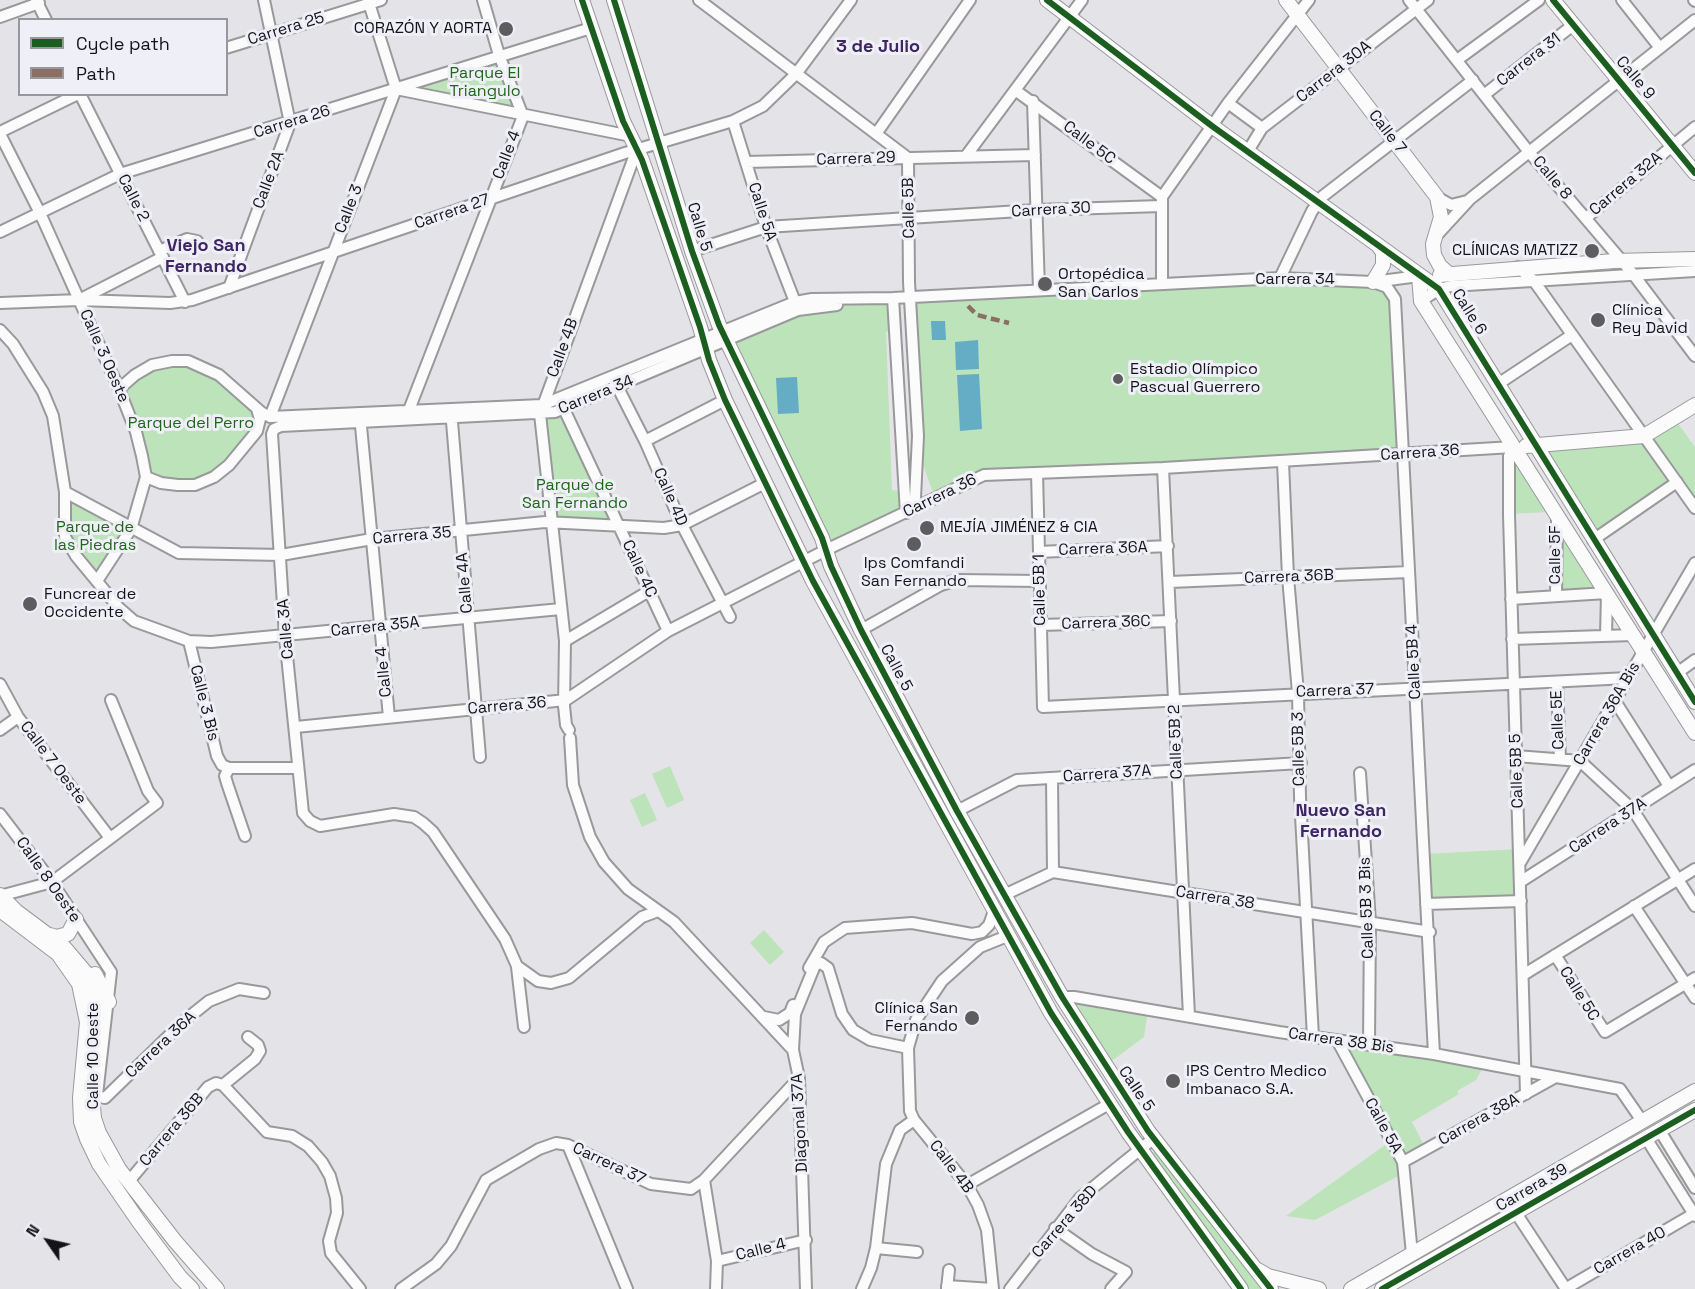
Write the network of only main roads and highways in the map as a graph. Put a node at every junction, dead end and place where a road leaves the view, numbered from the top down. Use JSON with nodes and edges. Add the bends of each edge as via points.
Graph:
{"nodes":[{"id":1,"x":582,"y":0,"type":"edge"},
{"id":2,"x":614,"y":0,"type":"edge"},
{"id":3,"x":1047,"y":0,"type":"edge"},
{"id":4,"x":1286,"y":0,"type":"edge"},
{"id":5,"x":1553,"y":0,"type":"edge"},
{"id":6,"x":1695,"y":173,"type":"edge"},
{"id":7,"x":1379,"y":247,"type":"junction"},
{"id":8,"x":1695,"y":259,"type":"edge"},
{"id":9,"x":1449,"y":274,"type":"junction"},
{"id":10,"x":1419,"y":276,"type":"junction"},
{"id":11,"x":1373,"y":282,"type":"road end"},
{"id":12,"x":1695,"y":405,"type":"edge"},
{"id":13,"x":1534,"y":446,"type":"junction"},
{"id":14,"x":1513,"y":447,"type":"junction"},
{"id":15,"x":1695,"y":702,"type":"edge"},
{"id":16,"x":1695,"y":733,"type":"edge"},
{"id":17,"x":0,"y":896,"type":"edge"},
{"id":18,"x":0,"y":910,"type":"edge"},
{"id":19,"x":76,"y":919,"type":"road end"},
{"id":20,"x":50,"y":935,"type":"junction"},
{"id":21,"x":77,"y":961,"type":"junction"},
{"id":22,"x":109,"y":1002,"type":"road end"},
{"id":23,"x":1695,"y":1091,"type":"edge"},
{"id":24,"x":1695,"y":1110,"type":"edge"},
{"id":25,"x":139,"y":1222,"type":"junction"},
{"id":26,"x":175,"y":1241,"type":"junction"},
{"id":27,"x":1255,"y":1269,"type":"junction"},
{"id":28,"x":180,"y":1277,"type":"junction"},
{"id":29,"x":192,"y":1289,"type":"edge"},
{"id":30,"x":216,"y":1289,"type":"edge"},
{"id":31,"x":1241,"y":1289,"type":"edge"},
{"id":32,"x":1271,"y":1289,"type":"edge"},
{"id":33,"x":1319,"y":1289,"type":"edge"},
{"id":34,"x":1352,"y":1289,"type":"edge"},
{"id":35,"x":1382,"y":1289,"type":"edge"}],
"edges":[{"from":1,"to":31,"type":"main road","name":"Calle 5","via":[[725,400],[803,562],[1051,1013],[1109,1104]]},
{"from":2,"to":27,"type":"main road","name":"Calle 5","via":[[692,251],[724,337],[822,538],[861,630],[1062,998],[1154,1138]]},
{"from":3,"to":7,"type":"main road","name":"Calle 6"},
{"from":4,"to":9,"type":"main road","name":"Calle 7","via":[[1437,197],[1441,217],[1433,244],[1436,260]]},
{"from":5,"to":6,"type":"main road","name":"Calle 9"},
{"from":7,"to":10,"type":"main road","name":"Calle 6"},
{"from":7,"to":11,"type":"main road","via":[[1383,265]]},
{"from":8,"to":9,"type":"main road","name":"Carrera 34"},
{"from":9,"to":10,"type":"main road","name":"Carrera 34"},
{"from":10,"to":13,"type":"main road","name":"Calle 6","via":[[1438,289]]},
{"from":10,"to":14,"type":"main road","via":[[1421,301]]},
{"from":12,"to":13,"type":"main road","name":"Carrera 36","via":[[1644,436]]},
{"from":13,"to":14,"type":"main road","name":"Carrera 36"},
{"from":13,"to":15,"type":"main road","name":"Calle 6"},
{"from":14,"to":16,"type":"main road"},
{"from":17,"to":20,"type":"main road","name":"Calle 10 Oeste"},
{"from":18,"to":25,"type":"main road","name":"Calle 10 Oeste","via":[[58,954],[79,984],[87,1022],[81,1122],[99,1164]]},
{"from":19,"to":20,"type":"main road","via":[[68,934]]},
{"from":20,"to":21,"type":"main road","name":"Calle 10 Oeste"},
{"from":21,"to":22,"type":"main road","via":[[96,976]]},
{"from":21,"to":26,"type":"main road","name":"Calle 10 Oeste","via":[[96,1001],[94,1118],[104,1145]]},
{"from":23,"to":34,"type":"main road","name":"Carrera 39"},
{"from":24,"to":35,"type":"main road","name":"Carrera 39"},
{"from":25,"to":26,"type":"main road","via":[[166,1254],[175,1252]]},
{"from":25,"to":28,"type":"main road","name":"Calle 10 Oeste"},
{"from":26,"to":30,"type":"main road","name":"Calle 10 Oeste"},
{"from":27,"to":32,"type":"main road","name":"Calle 5"},
{"from":27,"to":33,"type":"main road"},
{"from":28,"to":29,"type":"main road","name":"Calle 10 Oeste"},
{"from":28,"to":30,"type":"main road","via":[[180,1265],[189,1263]]}]}
